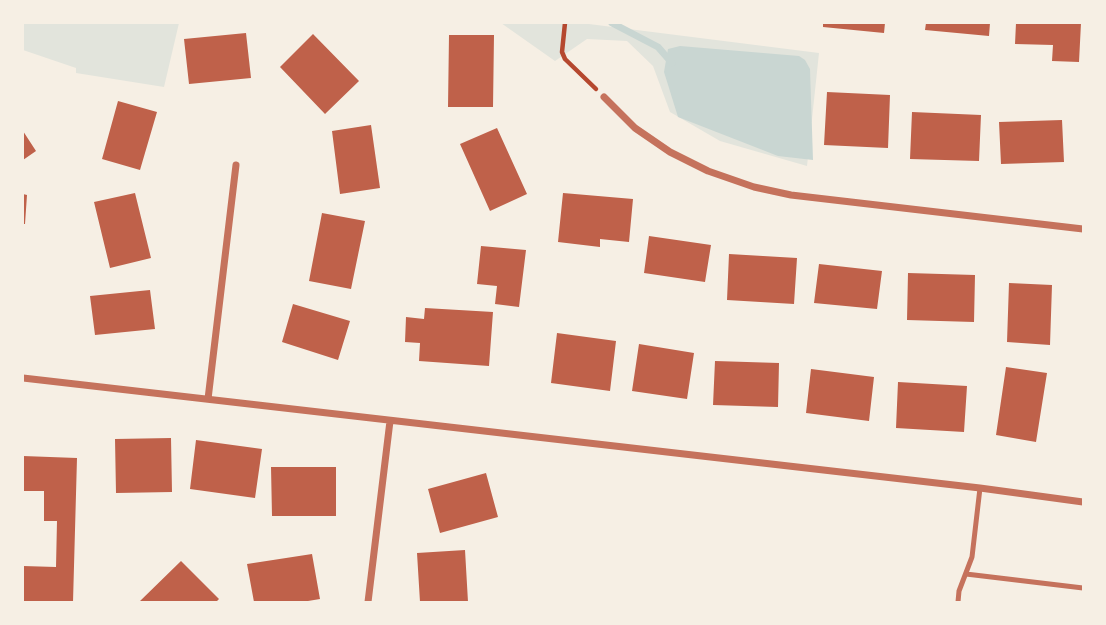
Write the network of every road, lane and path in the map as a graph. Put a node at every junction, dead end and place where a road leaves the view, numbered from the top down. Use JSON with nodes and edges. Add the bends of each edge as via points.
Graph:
{"nodes":[{"id":1,"x":565,"y":23,"type":"edge"},
{"id":2,"x":604,"y":97,"type":"joint"},
{"id":3,"x":236,"y":165,"type":"dead end"},
{"id":4,"x":1083,"y":229,"type":"edge"},
{"id":5,"x":23,"y":378,"type":"edge"},
{"id":6,"x":208,"y":398,"type":"junction"},
{"id":7,"x":390,"y":421,"type":"junction"},
{"id":8,"x":980,"y":488,"type":"junction"},
{"id":9,"x":1083,"y":502,"type":"edge"},
{"id":10,"x":966,"y":574,"type":"junction"},
{"id":11,"x":1083,"y":588,"type":"edge"},
{"id":12,"x":368,"y":602,"type":"edge"},
{"id":13,"x":958,"y":602,"type":"edge"}],
"edges":[{"from":1,"to":2,"type":"path","via":[[565,59]]},
{"from":2,"to":4,"type":"street","via":[[635,128],[670,152],[754,187]]},
{"from":3,"to":6,"type":"street"},
{"from":5,"to":6,"type":"street"},
{"from":6,"to":7,"type":"street"},
{"from":7,"to":8,"type":"street"},
{"from":7,"to":12,"type":"street"},
{"from":8,"to":9,"type":"street"},
{"from":8,"to":10,"type":"lane"},
{"from":10,"to":11,"type":"lane"},
{"from":10,"to":13,"type":"lane"}]}
